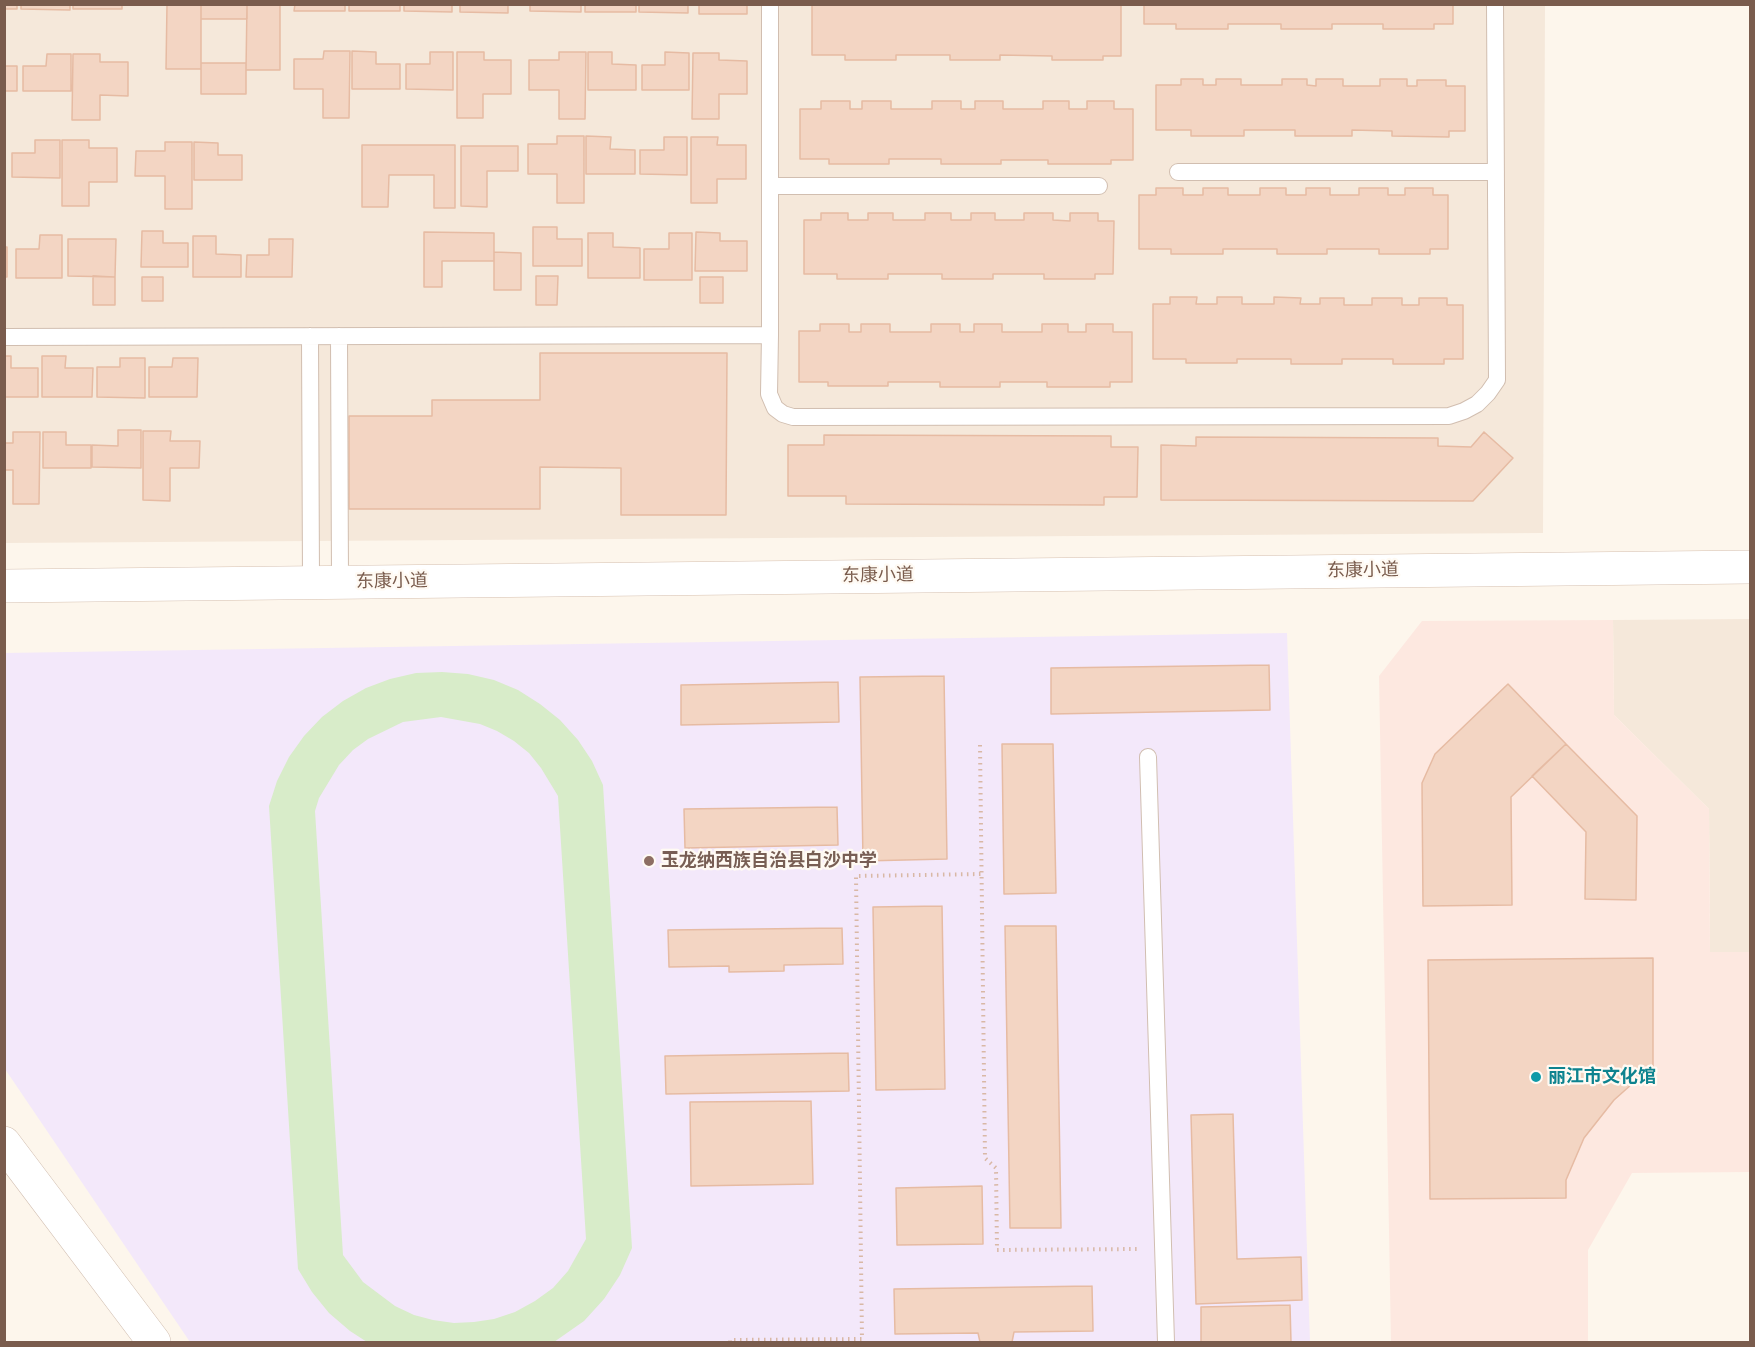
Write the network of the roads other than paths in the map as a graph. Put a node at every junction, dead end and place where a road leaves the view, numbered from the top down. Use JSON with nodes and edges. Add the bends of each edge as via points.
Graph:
{"nodes":[{"id":1,"x":770,"y":4,"type":"edge"},
{"id":2,"x":1495,"y":4,"type":"edge"},
{"id":3,"x":1178,"y":172,"type":"dead end"},
{"id":4,"x":1496,"y":172,"type":"junction"},
{"id":5,"x":770,"y":186,"type":"junction"},
{"id":6,"x":1099,"y":186,"type":"dead end"},
{"id":7,"x":770,"y":335,"type":"junction"},
{"id":8,"x":310,"y":336,"type":"junction"},
{"id":9,"x":339,"y":336,"type":"junction"},
{"id":10,"x":4,"y":337,"type":"edge"},
{"id":11,"x":1750,"y":567,"type":"edge"},
{"id":12,"x":325,"y":582,"type":"junction"},
{"id":13,"x":4,"y":586,"type":"edge"},
{"id":14,"x":1148,"y":757,"type":"dead end"},
{"id":15,"x":4,"y":1143,"type":"edge"},
{"id":16,"x":154,"y":1342,"type":"edge"},
{"id":17,"x":1166,"y":1342,"type":"edge"}],
"edges":[{"from":1,"to":5,"type":"lane"},
{"from":2,"to":4,"type":"lane"},
{"from":3,"to":4,"type":"lane"},
{"from":4,"to":7,"type":"lane","via":[[1497,380],[1477,404],[1449,416],[793,417],[775,408],[769,394]]},
{"from":5,"to":6,"type":"lane"},
{"from":5,"to":7,"type":"lane"},
{"from":7,"to":9,"type":"lane"},
{"from":8,"to":9,"type":"lane"},
{"from":8,"to":10,"type":"lane"},
{"from":8,"to":12,"type":"lane"},
{"from":9,"to":12,"type":"lane"},
{"from":11,"to":12,"type":"street","name":"东康小道"},
{"from":12,"to":13,"type":"street","name":"东康小道"},
{"from":14,"to":17,"type":"lane"},
{"from":15,"to":16,"type":"street"}]}
